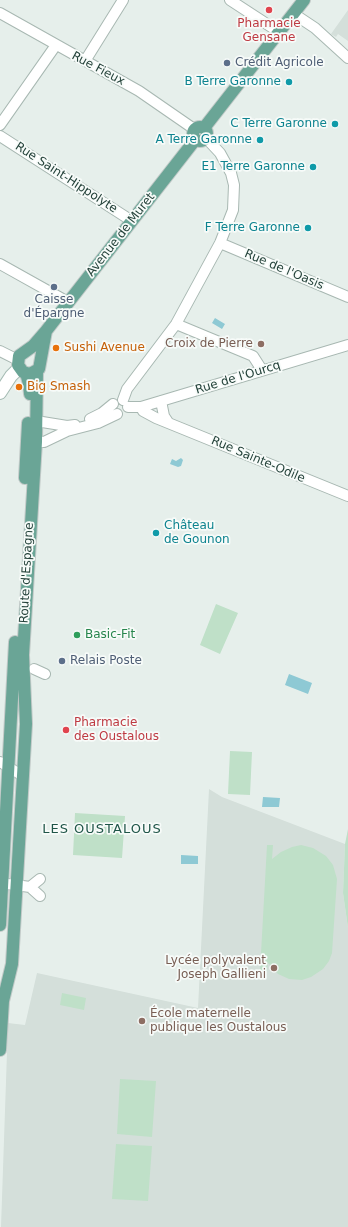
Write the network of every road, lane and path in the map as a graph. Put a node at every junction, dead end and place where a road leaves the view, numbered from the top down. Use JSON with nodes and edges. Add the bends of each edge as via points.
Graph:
{"nodes":[{"id":1,"x":123,"y":0,"type":"edge"},
{"id":2,"x":230,"y":0,"type":"edge"},
{"id":3,"x":304,"y":0,"type":"edge"},
{"id":4,"x":0,"y":13,"type":"edge"},
{"id":5,"x":297,"y":17,"type":"junction"},
{"id":6,"x":279,"y":32,"type":"junction"},
{"id":7,"x":56,"y":45,"type":"junction"},
{"id":8,"x":347,"y":55,"type":"edge"},
{"id":9,"x":85,"y":61,"type":"junction"},
{"id":10,"x":0,"y":125,"type":"edge"},
{"id":11,"x":200,"y":134,"type":"junction"},
{"id":12,"x":0,"y":136,"type":"edge"},
{"id":13,"x":132,"y":221,"type":"junction"},
{"id":14,"x":220,"y":243,"type":"junction"},
{"id":15,"x":0,"y":264,"type":"edge"},
{"id":16,"x":348,"y":297,"type":"edge"},
{"id":17,"x":68,"y":302,"type":"junction"},
{"id":18,"x":176,"y":324,"type":"junction"},
{"id":19,"x":46,"y":331,"type":"junction"},
{"id":20,"x":348,"y":345,"type":"edge"},
{"id":21,"x":0,"y":351,"type":"edge"},
{"id":22,"x":242,"y":353,"type":"junction"},
{"id":23,"x":28,"y":366,"type":"junction"},
{"id":24,"x":262,"y":370,"type":"junction"},
{"id":25,"x":249,"y":373,"type":"junction"},
{"id":26,"x":0,"y":392,"type":"edge"},
{"id":27,"x":161,"y":401,"type":"junction"},
{"id":28,"x":121,"y":404,"type":"junction"},
{"id":29,"x":141,"y":407,"type":"junction"},
{"id":30,"x":32,"y":422,"type":"junction"},
{"id":31,"x":168,"y":422,"type":"junction"},
{"id":32,"x":32,"y":440,"type":"junction"},
{"id":33,"x":348,"y":496,"type":"edge"},
{"id":34,"x":34,"y":669,"type":"dead end"},
{"id":35,"x":45,"y":674,"type":"dead end"},
{"id":36,"x":4,"y":764,"type":"edge"},
{"id":37,"x":23,"y":776,"type":"junction"},
{"id":38,"x":40,"y":878,"type":"dead end"},
{"id":39,"x":2,"y":884,"type":"edge"},
{"id":40,"x":16,"y":886,"type":"junction"},
{"id":41,"x":30,"y":887,"type":"junction"},
{"id":42,"x":40,"y":896,"type":"dead end"},
{"id":43,"x":0,"y":925,"type":"edge"},
{"id":44,"x":0,"y":1050,"type":"edge"}],
"edges":[{"from":1,"to":9,"type":"street"},
{"from":2,"to":6,"type":"street"},
{"from":3,"to":5,"type":"main road","name":"Avenue de Muret"},
{"from":4,"to":7,"type":"street","name":"Rue Fieux"},
{"from":5,"to":6,"type":"main road","name":"Avenue de Muret"},
{"from":5,"to":8,"type":"street"},
{"from":6,"to":11,"type":"main road","name":"Avenue de Muret"},
{"from":7,"to":9,"type":"street","name":"Rue Fieux"},
{"from":7,"to":10,"type":"street"},
{"from":9,"to":11,"type":"street","name":"Rue Fieux","via":[[139,91]]},
{"from":11,"to":13,"type":"main road","name":"Avenue de Muret"},
{"from":11,"to":14,"type":"street","name":"Rue Fieux","via":[[222,157],[234,185],[233,210]]},
{"from":12,"to":13,"type":"street","name":"Rue Saint-Hippolyte"},
{"from":13,"to":17,"type":"main road","name":"Avenue de Muret"},
{"from":14,"to":16,"type":"street","name":"Rue de l'Oasis"},
{"from":14,"to":18,"type":"street","name":"Rue Fieux"},
{"from":15,"to":17,"type":"street"},
{"from":17,"to":19,"type":"main road","name":"Avenue de Muret"},
{"from":18,"to":22,"type":"street"},
{"from":18,"to":28,"type":"street","name":"Rue Fieux","via":[[127,389]]},
{"from":19,"to":23,"type":"main road","name":"Avenue de Muret"},
{"from":19,"to":23,"type":"main road","name":"Avenue de Muret","via":[[28,351],[35,352]]},
{"from":20,"to":24,"type":"street","name":"Rue de l'Ourcq"},
{"from":21,"to":23,"type":"street"},
{"from":22,"to":24,"type":"street","via":[[253,356]]},
{"from":22,"to":25,"type":"street"},
{"from":23,"to":26,"type":"main road","via":[[11,376]]},
{"from":23,"to":30,"type":"main road","name":"Route d'Espagne"},
{"from":24,"to":25,"type":"street","name":"Rue de l'Ourcq"},
{"from":25,"to":27,"type":"street","name":"Rue de l'Ourcq"},
{"from":27,"to":29,"type":"street","name":"Rue de l'Ourcq"},
{"from":27,"to":31,"type":"street"},
{"from":28,"to":29,"type":"street","name":"Rue de l'Ourcq"},
{"from":28,"to":30,"type":"street","via":[[77,424],[67,426]]},
{"from":28,"to":32,"type":"street","via":[[114,411],[117,414],[98,423],[67,431],[44,442]]},
{"from":29,"to":31,"type":"street","name":"Rue Sainte-Odile","via":[[143,411]]},
{"from":30,"to":32,"type":"main road","name":"Route d'Espagne"},
{"from":31,"to":33,"type":"street","name":"Rue Sainte-Odile"},
{"from":32,"to":36,"type":"main road","name":"Route d'Espagne"},
{"from":32,"to":37,"type":"main road","name":"Route d'Espagne","via":[[23,655],[26,724]]},
{"from":34,"to":35,"type":"street"},
{"from":36,"to":37,"type":"street"},
{"from":36,"to":39,"type":"main road","name":"Route d'Espagne"},
{"from":37,"to":40,"type":"main road","name":"Route d'Espagne"},
{"from":38,"to":41,"type":"street"},
{"from":39,"to":40,"type":"street"},
{"from":39,"to":43,"type":"main road","name":"Route d'Espagne"},
{"from":40,"to":41,"type":"street"},
{"from":40,"to":44,"type":"main road","name":"Route d'Espagne","via":[[12,964],[3,1001]]},
{"from":41,"to":42,"type":"street"}]}
